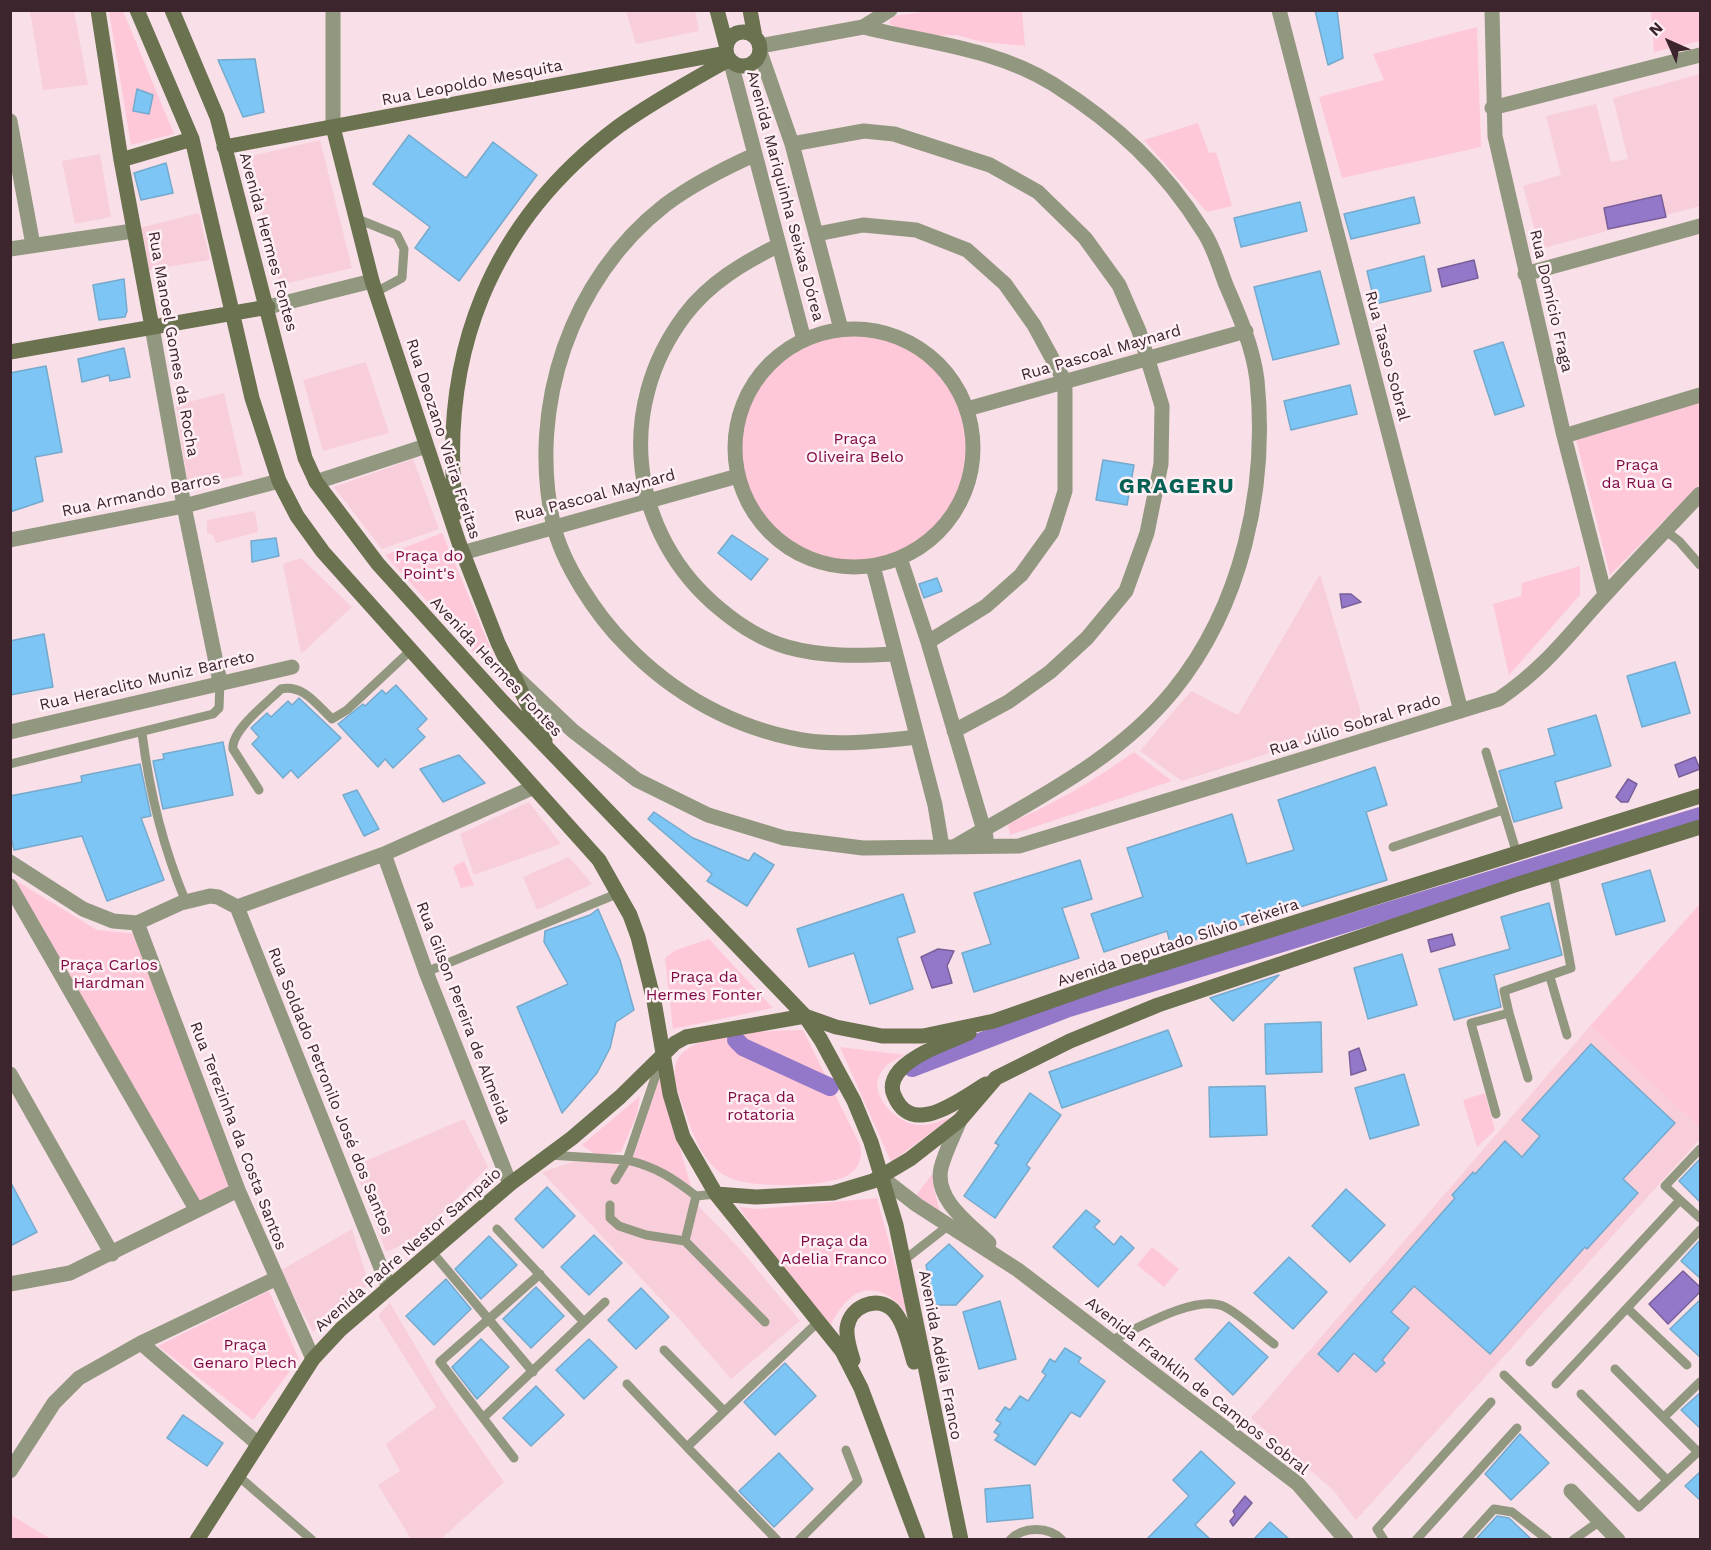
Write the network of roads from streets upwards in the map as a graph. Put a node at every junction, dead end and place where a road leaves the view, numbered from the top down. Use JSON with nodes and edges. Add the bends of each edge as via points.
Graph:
{"nodes":[{"id":1,"x":99,"y":10,"type":"edge"},
{"id":2,"x":137,"y":10,"type":"edge"},
{"id":3,"x":172,"y":10,"type":"edge"},
{"id":4,"x":333,"y":10,"type":"edge"},
{"id":5,"x":717,"y":10,"type":"edge"},
{"id":6,"x":750,"y":10,"type":"edge"},
{"id":7,"x":890,"y":10,"type":"edge"},
{"id":8,"x":1279,"y":10,"type":"edge"},
{"id":9,"x":1492,"y":10,"type":"edge"},
{"id":10,"x":863,"y":27,"type":"junction"},
{"id":11,"x":758,"y":45,"type":"junction"},
{"id":12,"x":728,"y":55,"type":"junction"},
{"id":13,"x":1701,"y":55,"type":"edge"},
{"id":14,"x":1492,"y":108,"type":"junction"},
{"id":15,"x":10,"y":121,"type":"edge"},
{"id":16,"x":333,"y":127,"type":"junction"},
{"id":17,"x":192,"y":139,"type":"junction"},
{"id":18,"x":792,"y":144,"type":"junction"},
{"id":19,"x":224,"y":147,"type":"junction"},
{"id":20,"x":754,"y":155,"type":"junction"},
{"id":21,"x":121,"y":160,"type":"junction"},
{"id":22,"x":1701,"y":226,"type":"edge"},
{"id":23,"x":134,"y":231,"type":"junction"},
{"id":24,"x":817,"y":234,"type":"junction"},
{"id":25,"x":33,"y":245,"type":"junction"},
{"id":26,"x":779,"y":245,"type":"junction"},
{"id":27,"x":10,"y":249,"type":"edge"},
{"id":28,"x":1525,"y":274,"type":"junction"},
{"id":29,"x":374,"y":287,"type":"junction"},
{"id":30,"x":267,"y":307,"type":"junction"},
{"id":31,"x":232,"y":313,"type":"junction"},
{"id":32,"x":152,"y":327,"type":"junction"},
{"id":33,"x":841,"y":329,"type":"junction"},
{"id":34,"x":1246,"y":332,"type":"junction"},
{"id":35,"x":804,"y":339,"type":"junction"},
{"id":36,"x":10,"y":352,"type":"edge"},
{"id":37,"x":1149,"y":359,"type":"junction"},
{"id":38,"x":1065,"y":382,"type":"junction"},
{"id":39,"x":1701,"y":395,"type":"edge"},
{"id":40,"x":967,"y":409,"type":"junction"},
{"id":41,"x":1564,"y":436,"type":"junction"},
{"id":42,"x":426,"y":446,"type":"junction"},
{"id":43,"x":738,"y":476,"type":"junction"},
{"id":44,"x":279,"y":481,"type":"junction"},
{"id":45,"x":316,"y":482,"type":"junction"},
{"id":46,"x":1701,"y":494,"type":"edge"},
{"id":47,"x":647,"y":500,"type":"junction"},
{"id":48,"x":184,"y":506,"type":"junction"},
{"id":49,"x":553,"y":526,"type":"junction"},
{"id":50,"x":10,"y":540,"type":"edge"},
{"id":51,"x":461,"y":548,"type":"junction"},
{"id":52,"x":900,"y":558,"type":"junction"},
{"id":53,"x":873,"y":566,"type":"junction"},
{"id":54,"x":1605,"y":595,"type":"junction"},
{"id":55,"x":928,"y":642,"type":"junction"},
{"id":56,"x":895,"y":654,"type":"junction"},
{"id":57,"x":291,"y":667,"type":"dead end"},
{"id":58,"x":516,"y":677,"type":"junction"},
{"id":59,"x":220,"y":682,"type":"junction"},
{"id":60,"x":1461,"y":711,"type":"junction"},
{"id":61,"x":954,"y":731,"type":"junction"},
{"id":62,"x":10,"y":732,"type":"edge"},
{"id":63,"x":917,"y":737,"type":"junction"},
{"id":64,"x":550,"y":752,"type":"junction"},
{"id":65,"x":532,"y":788,"type":"junction"},
{"id":66,"x":1701,"y":796,"type":"edge"},
{"id":67,"x":1701,"y":828,"type":"edge"},
{"id":68,"x":984,"y":829,"type":"junction"},
{"id":69,"x":948,"y":847,"type":"junction"},
{"id":70,"x":988,"y":849,"type":"junction"},
{"id":71,"x":384,"y":854,"type":"junction"},
{"id":72,"x":10,"y":862,"type":"edge"},
{"id":73,"x":10,"y":886,"type":"edge"},
{"id":74,"x":237,"y":907,"type":"junction"},
{"id":75,"x":137,"y":922,"type":"junction"},
{"id":76,"x":805,"y":1016,"type":"junction"},
{"id":77,"x":994,"y":1021,"type":"junction"},
{"id":78,"x":663,"y":1055,"type":"junction"},
{"id":79,"x":10,"y":1074,"type":"edge"},
{"id":80,"x":996,"y":1078,"type":"junction"},
{"id":81,"x":960,"y":1120,"type":"junction"},
{"id":82,"x":881,"y":1177,"type":"junction"},
{"id":83,"x":510,"y":1184,"type":"junction"},
{"id":84,"x":238,"y":1190,"type":"junction"},
{"id":85,"x":716,"y":1194,"type":"junction"},
{"id":86,"x":195,"y":1209,"type":"junction"},
{"id":87,"x":112,"y":1254,"type":"junction"},
{"id":88,"x":1018,"y":1270,"type":"junction"},
{"id":89,"x":275,"y":1279,"type":"junction"},
{"id":90,"x":10,"y":1284,"type":"edge"},
{"id":91,"x":389,"y":1288,"type":"junction"},
{"id":92,"x":141,"y":1343,"type":"junction"},
{"id":93,"x":313,"y":1359,"type":"junction"},
{"id":94,"x":861,"y":1388,"type":"junction"},
{"id":95,"x":933,"y":1416,"type":"junction"},
{"id":96,"x":257,"y":1443,"type":"junction"},
{"id":97,"x":10,"y":1471,"type":"edge"},
{"id":98,"x":1571,"y":1491,"type":"dead end"},
{"id":99,"x":197,"y":1539,"type":"edge"},
{"id":100,"x":918,"y":1539,"type":"edge"},
{"id":101,"x":960,"y":1539,"type":"edge"},
{"id":102,"x":1346,"y":1539,"type":"edge"},
{"id":103,"x":1618,"y":1539,"type":"edge"}],
"edges":[{"from":1,"to":21,"type":"main road","name":"Rua Manoel Gomes da Rocha"},
{"from":2,"to":17,"type":"main road"},
{"from":3,"to":19,"type":"main road","name":"Avenida Hermes Fontes","via":[[217,117]]},
{"from":4,"to":16,"type":"street"},
{"from":5,"to":12,"type":"main road"},
{"from":6,"to":11,"type":"main road"},
{"from":7,"to":10,"type":"street"},
{"from":8,"to":60,"type":"street","name":"Rua Tasso Sobral"},
{"from":9,"to":14,"type":"street","name":"Rua Domício Fraga"},
{"from":10,"to":11,"type":"street"},
{"from":10,"to":34,"type":"street","via":[[996,56],[1051,83],[1118,129],[1168,181],[1206,234]]},
{"from":11,"to":12,"type":"main road","via":[[751,65],[741,67]]},
{"from":11,"to":12,"type":"main road","via":[[741,32],[732,36]]},
{"from":11,"to":18,"type":"street","name":"Avenida Mariquinha Seixas Dórea"},
{"from":12,"to":16,"type":"main road","name":"Rua Leopoldo Mesquita"},
{"from":12,"to":20,"type":"street","name":"Avenida Mariquinha Seixas Dórea"},
{"from":12,"to":51,"type":"main road","via":[[655,101],[595,146],[544,195],[511,239],[481,294],[466,344],[452,420],[450,468]]},
{"from":13,"to":14,"type":"street"},
{"from":14,"to":28,"type":"street","name":"Rua Domício Fraga"},
{"from":15,"to":25,"type":"street"},
{"from":16,"to":19,"type":"main road","name":"Rua Leopoldo Mesquita"},
{"from":16,"to":29,"type":"main road","name":"Rua Deozano Vieira Freitas"},
{"from":17,"to":21,"type":"main road"},
{"from":17,"to":31,"type":"main road"},
{"from":18,"to":24,"type":"street","name":"Avenida Mariquinha Seixas Dórea"},
{"from":18,"to":37,"type":"street","via":[[864,131],[894,134],[990,165],[1038,192],[1085,238],[1119,285]]},
{"from":19,"to":30,"type":"main road","name":"Avenida Hermes Fontes"},
{"from":20,"to":26,"type":"street","name":"Avenida Mariquinha Seixas Dórea"},
{"from":20,"to":49,"type":"street","via":[[708,176],[665,205],[627,240],[586,299],[555,374],[546,424],[546,476]]},
{"from":21,"to":23,"type":"main road","name":"Rua Manoel Gomes da Rocha"},
{"from":22,"to":28,"type":"street"},
{"from":23,"to":25,"type":"street"},
{"from":23,"to":32,"type":"main road","name":"Rua Manoel Gomes da Rocha"},
{"from":24,"to":33,"type":"street","name":"Avenida Mariquinha Seixas Dórea"},
{"from":24,"to":38,"type":"street","via":[[863,225],[916,230],[967,250],[1005,284],[1034,325]]},
{"from":25,"to":27,"type":"street"},
{"from":26,"to":35,"type":"street","name":"Avenida Mariquinha Seixas Dórea"},
{"from":26,"to":47,"type":"street","via":[[744,262],[712,286],[685,315],[664,348],[649,384],[642,423],[641,462]]},
{"from":28,"to":41,"type":"street","name":"Rua Domício Fraga"},
{"from":29,"to":30,"type":"street"},
{"from":29,"to":42,"type":"main road","name":"Rua Deozano Vieira Freitas"},
{"from":30,"to":31,"type":"main road"},
{"from":30,"to":45,"type":"main road","name":"Avenida Hermes Fontes","via":[[305,458]]},
{"from":31,"to":32,"type":"main road"},
{"from":31,"to":44,"type":"main road","via":[[252,398]]},
{"from":32,"to":36,"type":"main road"},
{"from":32,"to":48,"type":"street","name":"Rua Manoel Gomes da Rocha"},
{"from":33,"to":35,"type":"street"},
{"from":33,"to":40,"type":"street","via":[[894,335],[918,347],[956,384]]},
{"from":34,"to":37,"type":"street","name":"Rua Pascoal Maynard"},
{"from":34,"to":68,"type":"street","via":[[1257,378],[1259,432],[1255,481],[1248,534],[1233,586],[1206,644],[1172,691],[1095,762],[1058,788]]},
{"from":35,"to":43,"type":"street","via":[[777,357],[755,382],[740,411],[735,444]]},
{"from":37,"to":38,"type":"street","name":"Rua Pascoal Maynard"},
{"from":37,"to":61,"type":"street","via":[[1162,406],[1161,464],[1147,533],[1126,591],[1087,638],[1050,672],[1008,702]]},
{"from":38,"to":40,"type":"street","name":"Rua Pascoal Maynard"},
{"from":38,"to":55,"type":"street","via":[[1065,491],[1052,532],[1021,575],[986,606]]},
{"from":39,"to":41,"type":"street"},
{"from":40,"to":52,"type":"street","via":[[973,438],[972,468],[963,496],[947,522],[926,543]]},
{"from":41,"to":54,"type":"street","name":"Rua Domício Fraga"},
{"from":42,"to":45,"type":"street"},
{"from":42,"to":51,"type":"main road","name":"Rua Deozano Vieira Freitas"},
{"from":43,"to":47,"type":"street","name":"Rua Pascoal Maynard"},
{"from":43,"to":53,"type":"street","via":[[748,504],[765,528],[787,548],[843,567]]},
{"from":44,"to":48,"type":"street","name":"Rua Armando Barros"},
{"from":44,"to":65,"type":"main road","via":[[297,516],[323,552]]},
{"from":45,"to":64,"type":"main road","name":"Avenida Hermes Fontes","via":[[378,564]]},
{"from":46,"to":54,"type":"street","name":"Rua Júlio Sobral Prado"},
{"from":47,"to":49,"type":"street","name":"Rua Pascoal Maynard"},
{"from":47,"to":56,"type":"street","via":[[679,568],[698,591],[738,624],[785,646],[836,657]]},
{"from":48,"to":50,"type":"street","name":"Rua Armando Barros"},
{"from":48,"to":59,"type":"street","name":"Rua Manoel Gomes da Rocha"},
{"from":49,"to":51,"type":"street","name":"Rua Pascoal Maynard"},
{"from":49,"to":63,"type":"street","via":[[576,579],[608,627],[647,668],[694,702],[746,726],[802,740],[860,744]]},
{"from":51,"to":58,"type":"main road","name":"Rua Deozano Vieira Freitas","via":[[498,643]]},
{"from":52,"to":53,"type":"street"},
{"from":52,"to":55,"type":"street"},
{"from":53,"to":56,"type":"street"},
{"from":54,"to":60,"type":"street","name":"Rua Júlio Sobral Prado","via":[[1529,678],[1499,699]]},
{"from":55,"to":61,"type":"street"},
{"from":56,"to":63,"type":"street"},
{"from":57,"to":59,"type":"street","name":"Rua Heraclito Muniz Barreto"},
{"from":58,"to":64,"type":"main road","name":"Rua Deozano Vieira Freitas"},
{"from":58,"to":69,"type":"street","name":"Rua Júlio Sobral Prado","via":[[573,731],[637,780],[708,815],[784,838],[863,848]]},
{"from":59,"to":62,"type":"street","name":"Rua Heraclito Muniz Barreto"},
{"from":60,"to":70,"type":"street","name":"Rua Júlio Sobral Prado","via":[[1051,838]]},
{"from":61,"to":68,"type":"street"},
{"from":63,"to":69,"type":"street"},
{"from":64,"to":76,"type":"main road","name":"Avenida Hermes Fontes"},
{"from":65,"to":71,"type":"street"},
{"from":65,"to":78,"type":"main road","via":[[599,860],[619,894],[638,937]]},
{"from":66,"to":77,"type":"main road","name":"Avenida Deputado Sílvio Teixeira","via":[[1114,979]]},
{"from":67,"to":80,"type":"main road","via":[[1553,873],[1158,1005],[1070,1041]]},
{"from":68,"to":69,"type":"street"},
{"from":68,"to":70,"type":"street"},
{"from":69,"to":70,"type":"street","name":"Rua Júlio Sobral Prado"},
{"from":71,"to":74,"type":"street"},
{"from":71,"to":83,"type":"street","name":"Rua Gilson Pereira de Almeida"},
{"from":72,"to":75,"type":"street","via":[[98,917]]},
{"from":73,"to":86,"type":"street"},
{"from":74,"to":75,"type":"street","via":[[210,896]]},
{"from":74,"to":91,"type":"street","name":"Rua Soldado Petronilo José dos Santos"},
{"from":75,"to":84,"type":"street","name":"Rua Terezinha da Costa Santos"},
{"from":76,"to":77,"type":"main road","name":"Avenida Deputado Sílvio Teixeira","via":[[836,1028],[882,1036],[923,1036]]},
{"from":76,"to":78,"type":"main road","via":[[686,1037]]},
{"from":76,"to":82,"type":"main road","name":"Avenida Hermes Fontes","via":[[854,1101]]},
{"from":77,"to":80,"type":"main road","via":[[914,1059],[894,1076],[892,1090],[906,1112],[930,1115]]},
{"from":78,"to":83,"type":"main road","name":"Avenida Padre Nestor Sampaio","via":[[620,1097]]},
{"from":78,"to":85,"type":"main road","via":[[683,1137]]},
{"from":79,"to":87,"type":"street"},
{"from":80,"to":81,"type":"main road"},
{"from":81,"to":82,"type":"main road"},
{"from":81,"to":88,"type":"street","name":"Avenida Franklin de Campos Sobral","via":[[941,1169],[944,1194],[954,1209]]},
{"from":82,"to":85,"type":"main road","via":[[833,1193],[756,1197]]},
{"from":82,"to":88,"type":"street","name":"Avenida Franklin de Campos Sobral"},
{"from":82,"to":95,"type":"main road","name":"Avenida Adélia Franco","via":[[896,1225]]},
{"from":83,"to":91,"type":"main road","name":"Avenida Padre Nestor Sampaio"},
{"from":84,"to":86,"type":"street"},
{"from":84,"to":89,"type":"street","name":"Rua Terezinha da Costa Santos"},
{"from":85,"to":94,"type":"main road","via":[[842,1351]]},
{"from":86,"to":87,"type":"street"},
{"from":87,"to":90,"type":"street","via":[[70,1273]]},
{"from":88,"to":102,"type":"street","name":"Avenida Franklin de Campos Sobral","via":[[1298,1484]]},
{"from":89,"to":92,"type":"street"},
{"from":89,"to":93,"type":"street","name":"Rua Terezinha da Costa Santos"},
{"from":91,"to":93,"type":"main road","name":"Avenida Padre Nestor Sampaio"},
{"from":92,"to":96,"type":"street"},
{"from":92,"to":97,"type":"street","via":[[66,1388]]},
{"from":93,"to":96,"type":"main road","name":"Avenida Padre Nestor Sampaio"},
{"from":94,"to":95,"type":"main road","via":[[847,1326],[863,1306],[883,1304],[899,1318]]},
{"from":94,"to":100,"type":"main road","via":[[901,1503]]},
{"from":95,"to":101,"type":"main road","name":"Avenida Adélia Franco"},
{"from":96,"to":99,"type":"main road","name":"Avenida Padre Nestor Sampaio"},
{"from":98,"to":103,"type":"street"}]}
